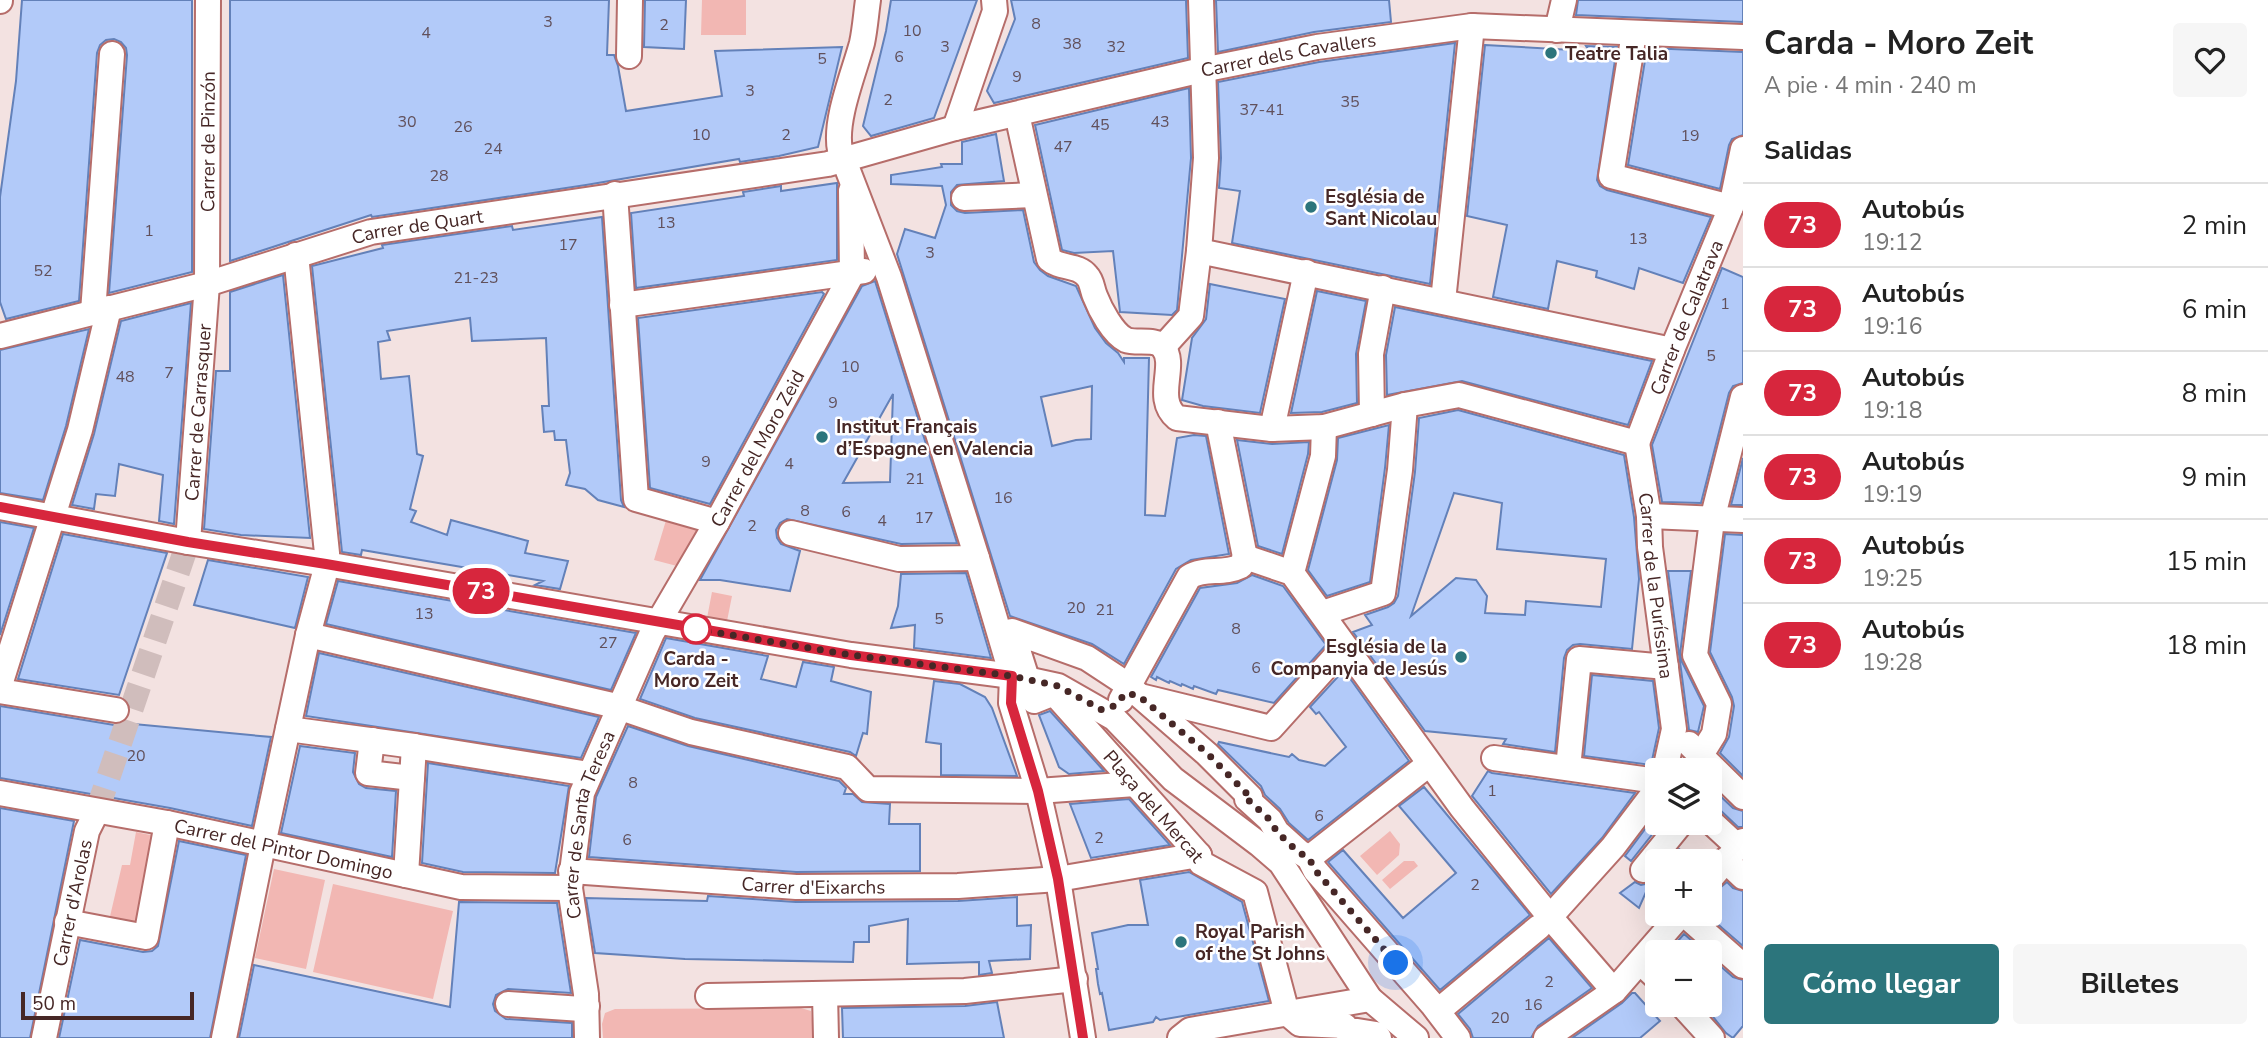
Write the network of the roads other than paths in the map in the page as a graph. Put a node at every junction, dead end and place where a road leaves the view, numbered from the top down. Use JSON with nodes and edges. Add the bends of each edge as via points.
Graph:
{"nodes":[{"id":1,"x":208,"y":0,"type":"edge"},
{"id":2,"x":630,"y":0,"type":"edge"},
{"id":3,"x":869,"y":0,"type":"edge"},
{"id":4,"x":1201,"y":0,"type":"edge"},
{"id":5,"x":1564,"y":0,"type":"edge"},
{"id":6,"x":995,"y":6,"type":"edge"},
{"id":7,"x":1472,"y":26,"type":"junction"},
{"id":8,"x":1557,"y":30,"type":"junction"},
{"id":9,"x":1634,"y":33,"type":"junction"},
{"id":10,"x":1743,"y":37,"type":"edge"},
{"id":11,"x":112,"y":54,"type":"dead end"},
{"id":12,"x":629,"y":56,"type":"dead end"},
{"id":13,"x":1202,"y":70,"type":"junction"},
{"id":14,"x":1017,"y":114,"type":"junction"},
{"id":15,"x":955,"y":128,"type":"junction"},
{"id":16,"x":1743,"y":149,"type":"edge"},
{"id":17,"x":847,"y":168,"type":"junction"},
{"id":18,"x":615,"y":194,"type":"junction"},
{"id":19,"x":1033,"y":195,"type":"junction"},
{"id":20,"x":964,"y":198,"type":"dead end"},
{"id":21,"x":1731,"y":207,"type":"junction"},
{"id":22,"x":1199,"y":251,"type":"junction"},
{"id":23,"x":296,"y":255,"type":"junction"},
{"id":24,"x":885,"y":267,"type":"junction"},
{"id":25,"x":1306,"y":272,"type":"junction"},
{"id":26,"x":852,"y":274,"type":"junction"},
{"id":27,"x":206,"y":284,"type":"junction"},
{"id":28,"x":1383,"y":288,"type":"junction"},
{"id":29,"x":1443,"y":301,"type":"junction"},
{"id":30,"x":622,"y":305,"type":"junction"},
{"id":31,"x":101,"y":310,"type":"junction"},
{"id":32,"x":0,"y":336,"type":"edge"},
{"id":33,"x":1163,"y":347,"type":"junction"},
{"id":34,"x":1672,"y":350,"type":"junction"},
{"id":35,"x":1743,"y":397,"type":"edge"},
{"id":36,"x":1405,"y":405,"type":"junction"},
{"id":37,"x":1372,"y":414,"type":"junction"},
{"id":38,"x":1218,"y":422,"type":"junction"},
{"id":39,"x":1324,"y":427,"type":"junction"},
{"id":40,"x":1272,"y":429,"type":"junction"},
{"id":41,"x":1637,"y":443,"type":"junction"},
{"id":42,"x":0,"y":507,"type":"edge"},
{"id":43,"x":1649,"y":516,"type":"junction"},
{"id":44,"x":52,"y":517,"type":"junction"},
{"id":45,"x":1712,"y":520,"type":"junction"},
{"id":46,"x":1743,"y":520,"type":"edge"},
{"id":47,"x":717,"y":522,"type":"junction"},
{"id":48,"x":792,"y":533,"type":"dead end"},
{"id":49,"x":188,"y":542,"type":"junction"},
{"id":50,"x":1245,"y":557,"type":"junction"},
{"id":51,"x":977,"y":558,"type":"junction"},
{"id":52,"x":326,"y":564,"type":"junction"},
{"id":53,"x":1292,"y":573,"type":"junction"},
{"id":54,"x":1323,"y":613,"type":"junction"},
{"id":55,"x":9,"y":621,"type":"edge"},
{"id":56,"x":658,"y":623,"type":"junction"},
{"id":57,"x":308,"y":635,"type":"junction"},
{"id":58,"x":1344,"y":647,"type":"junction"},
{"id":59,"x":1665,"y":667,"type":"junction"},
{"id":60,"x":1020,"y":678,"type":"junction"},
{"id":61,"x":0,"y":685,"type":"edge"},
{"id":62,"x":0,"y":691,"type":"edge"},
{"id":63,"x":1120,"y":699,"type":"junction"},
{"id":64,"x":619,"y":707,"type":"junction"},
{"id":65,"x":116,"y":710,"type":"dead end"},
{"id":66,"x":288,"y":729,"type":"junction"},
{"id":67,"x":1674,"y":729,"type":"junction"},
{"id":68,"x":372,"y":740,"type":"junction"},
{"id":69,"x":414,"y":746,"type":"junction"},
{"id":70,"x":1701,"y":755,"type":"junction"},
{"id":71,"x":1494,"y":758,"type":"dead end"},
{"id":72,"x":1668,"y":758,"type":"edge"},
{"id":73,"x":1703,"y":758,"type":"edge"},
{"id":74,"x":1429,"y":764,"type":"junction"},
{"id":75,"x":1567,"y":768,"type":"junction"},
{"id":76,"x":589,"y":774,"type":"junction"},
{"id":77,"x":412,"y":778,"type":"junction"},
{"id":78,"x":1645,"y":779,"type":"edge"},
{"id":79,"x":1135,"y":784,"type":"junction"},
{"id":80,"x":1722,"y":787,"type":"edge"},
{"id":81,"x":1038,"y":791,"type":"junction"},
{"id":82,"x":0,"y":793,"type":"edge"},
{"id":83,"x":1743,"y":797,"type":"edge"},
{"id":84,"x":1645,"y":805,"type":"edge"},
{"id":85,"x":97,"y":811,"type":"junction"},
{"id":86,"x":167,"y":823,"type":"junction"},
{"id":87,"x":1671,"y":835,"type":"edge"},
{"id":88,"x":1718,"y":835,"type":"edge"},
{"id":89,"x":263,"y":845,"type":"junction"},
{"id":90,"x":1199,"y":855,"type":"junction"},
{"id":91,"x":1309,"y":858,"type":"junction"},
{"id":92,"x":1732,"y":861,"type":"edge"},
{"id":93,"x":1643,"y":870,"type":"dead end"},
{"id":94,"x":406,"y":875,"type":"junction"},
{"id":95,"x":570,"y":879,"type":"junction"},
{"id":96,"x":1058,"y":879,"type":"junction"},
{"id":97,"x":67,"y":922,"type":"junction"},
{"id":98,"x":1544,"y":922,"type":"junction"},
{"id":99,"x":1696,"y":926,"type":"edge"},
{"id":100,"x":1743,"y":966,"type":"edge"},
{"id":101,"x":1074,"y":967,"type":"junction"},
{"id":102,"x":1645,"y":972,"type":"edge"},
{"id":103,"x":1614,"y":991,"type":"junction"},
{"id":104,"x":825,"y":994,"type":"junction"},
{"id":105,"x":708,"y":996,"type":"dead end"},
{"id":106,"x":1370,"y":999,"type":"junction"},
{"id":107,"x":508,"y":1004,"type":"dead end"},
{"id":108,"x":587,"y":1006,"type":"junction"},
{"id":109,"x":1438,"y":1011,"type":"junction"},
{"id":110,"x":1287,"y":1013,"type":"junction"},
{"id":111,"x":1693,"y":1017,"type":"edge"},
{"id":112,"x":44,"y":1038,"type":"edge"},
{"id":113,"x":224,"y":1038,"type":"edge"},
{"id":114,"x":587,"y":1038,"type":"edge"},
{"id":115,"x":826,"y":1038,"type":"edge"},
{"id":116,"x":1083,"y":1038,"type":"edge"},
{"id":117,"x":1180,"y":1038,"type":"edge"},
{"id":118,"x":1379,"y":1038,"type":"edge"},
{"id":119,"x":1416,"y":1038,"type":"edge"},
{"id":120,"x":1458,"y":1038,"type":"edge"},
{"id":121,"x":1546,"y":1038,"type":"edge"},
{"id":122,"x":1712,"y":1038,"type":"edge"}],
"edges":[{"from":1,"to":27,"type":"street","name":"Carrer de Pinzón"},
{"from":2,"to":12,"type":"street"},
{"from":3,"to":17,"type":"street","via":[[839,138]]},
{"from":4,"to":13,"type":"street"},
{"from":5,"to":8,"type":"street"},
{"from":6,"to":15,"type":"street"},
{"from":7,"to":8,"type":"street","name":"Carrer dels Cavallers"},
{"from":7,"to":13,"type":"street","name":"Carrer dels Cavallers","via":[[1317,47]]},
{"from":7,"to":29,"type":"street"},
{"from":8,"to":9,"type":"street","name":"Carrer dels Cavallers"},
{"from":9,"to":10,"type":"street","name":"Carrer dels Cavallers"},
{"from":9,"to":21,"type":"street","via":[[1611,176]]},
{"from":11,"to":31,"type":"street"},
{"from":13,"to":14,"type":"street","name":"Carrer dels Cavallers"},
{"from":13,"to":22,"type":"street","via":[[1206,158]]},
{"from":14,"to":15,"type":"street","name":"Carrer dels Cavallers"},
{"from":14,"to":19,"type":"street"},
{"from":15,"to":17,"type":"street","name":"Carrer dels Cavallers"},
{"from":16,"to":21,"type":"street","name":"Carrer de Calatrava"},
{"from":17,"to":18,"type":"street","name":"Carrer de Quart","via":[[814,166]]},
{"from":17,"to":24,"type":"street"},
{"from":17,"to":26,"type":"street"},
{"from":18,"to":23,"type":"street","name":"Carrer de Quart","via":[[371,232]]},
{"from":18,"to":30,"type":"street"},
{"from":19,"to":20,"type":"street"},
{"from":19,"to":33,"type":"street","via":[[1050,261],[1059,265],[1088,263],[1096,299],[1114,327],[1128,341]]},
{"from":21,"to":34,"type":"street","name":"Carrer de Calatrava"},
{"from":22,"to":25,"type":"street"},
{"from":22,"to":33,"type":"street","via":[[1191,316]]},
{"from":23,"to":27,"type":"street","name":"Carrer de Quart"},
{"from":23,"to":52,"type":"street"},
{"from":24,"to":26,"type":"street"},
{"from":24,"to":51,"type":"street"},
{"from":25,"to":28,"type":"street"},
{"from":25,"to":40,"type":"street"},
{"from":26,"to":30,"type":"street"},
{"from":26,"to":47,"type":"street","name":"Carrer del Moro Zeid"},
{"from":27,"to":31,"type":"street","name":"Carrer de Quart"},
{"from":27,"to":49,"type":"street","name":"Carrer de Carrasquer"},
{"from":28,"to":29,"type":"street"},
{"from":28,"to":37,"type":"street","via":[[1371,354]]},
{"from":29,"to":34,"type":"street"},
{"from":30,"to":47,"type":"street","via":[[636,499]]},
{"from":31,"to":32,"type":"street","name":"Carrer de Quart"},
{"from":31,"to":44,"type":"street","via":[[80,430]]},
{"from":33,"to":38,"type":"street","via":[[1169,411],[1186,421]]},
{"from":34,"to":41,"type":"street","name":"Carrer de Calatrava"},
{"from":35,"to":45,"type":"street"},
{"from":36,"to":37,"type":"street"},
{"from":36,"to":41,"type":"street","via":[[1460,395]]},
{"from":36,"to":54,"type":"street","via":[[1383,593]]},
{"from":37,"to":39,"type":"street"},
{"from":38,"to":40,"type":"street"},
{"from":38,"to":50,"type":"street"},
{"from":39,"to":40,"type":"street"},
{"from":39,"to":53,"type":"street","via":[[1323,456]]},
{"from":41,"to":43,"type":"street","name":"Carrer de la Puríssima"},
{"from":42,"to":44,"type":"street"},
{"from":43,"to":45,"type":"street"},
{"from":43,"to":59,"type":"street","name":"Carrer de la Puríssima"},
{"from":44,"to":49,"type":"street"},
{"from":44,"to":55,"type":"street"},
{"from":45,"to":46,"type":"street"},
{"from":45,"to":70,"type":"street","via":[[1695,655],[1719,704],[1714,734]]},
{"from":47,"to":56,"type":"street","name":"Carrer del Moro Zeid"},
{"from":48,"to":51,"type":"street","via":[[899,559]]},
{"from":49,"to":52,"type":"street"},
{"from":50,"to":53,"type":"street"},
{"from":50,"to":63,"type":"street","via":[[1241,566],[1230,572],[1189,577]]},
{"from":51,"to":60,"type":"street"},
{"from":52,"to":56,"type":"street"},
{"from":52,"to":57,"type":"street"},
{"from":53,"to":54,"type":"street"},
{"from":54,"to":58,"type":"street"},
{"from":55,"to":61,"type":"street"},
{"from":56,"to":60,"type":"street"},
{"from":56,"to":64,"type":"street","name":"Carrer de Santa Teresa"},
{"from":57,"to":64,"type":"street"},
{"from":57,"to":66,"type":"street"},
{"from":58,"to":63,"type":"street","via":[[1271,728]]},
{"from":58,"to":74,"type":"street"},
{"from":59,"to":67,"type":"street","name":"Carrer de la Puríssima"},
{"from":59,"to":75,"type":"street","via":[[1579,659]]},
{"from":60,"to":63,"type":"street","name":"Plaça del Mercat"},
{"from":60,"to":63,"type":"street","name":"Plaça del Mercat","via":[[1012,632],[1087,659]]},
{"from":60,"to":79,"type":"street","name":"Plaça del Mercat","via":[[1034,701],[1054,693]]},
{"from":60,"to":81,"type":"street","via":[[1011,703]]},
{"from":62,"to":65,"type":"street"},
{"from":63,"to":91,"type":"street","name":"Plaça del Mercat","via":[[1208,754],[1277,832]]},
{"from":63,"to":106,"type":"street","name":"Plaça del Mercat","via":[[1114,718],[1172,779],[1281,863]]},
{"from":64,"to":76,"type":"street","name":"Carrer de Santa Teresa"},
{"from":64,"to":81,"type":"street","via":[[691,732],[847,767],[868,789]]},
{"from":66,"to":68,"type":"street"},
{"from":66,"to":89,"type":"street"},
{"from":67,"to":70,"type":"street"},
{"from":67,"to":72,"type":"street"},
{"from":68,"to":69,"type":"street"},
{"from":68,"to":77,"type":"street","via":[[368,773]]},
{"from":69,"to":76,"type":"street"},
{"from":69,"to":77,"type":"street"},
{"from":70,"to":73,"type":"street"},
{"from":71,"to":75,"type":"street"},
{"from":74,"to":91,"type":"street"},
{"from":74,"to":98,"type":"street"},
{"from":75,"to":78,"type":"street"},
{"from":76,"to":95,"type":"street","name":"Carrer de Santa Teresa","via":[[582,793]]},
{"from":77,"to":94,"type":"street"},
{"from":79,"to":81,"type":"street"},
{"from":79,"to":90,"type":"street","name":"Plaça del Mercat"},
{"from":80,"to":83,"type":"street"},
{"from":81,"to":96,"type":"street"},
{"from":82,"to":85,"type":"street","name":"Carrer del Pintor Domingo"},
{"from":84,"to":98,"type":"street"},
{"from":85,"to":86,"type":"street","name":"Carrer del Pintor Domingo"},
{"from":85,"to":97,"type":"street","name":"Carrer d'Arolas","via":[[87,831]]},
{"from":86,"to":89,"type":"street","name":"Carrer del Pintor Domingo"},
{"from":86,"to":97,"type":"street","via":[[146,937]]},
{"from":87,"to":93,"type":"street"},
{"from":88,"to":92,"type":"street"},
{"from":89,"to":94,"type":"street","name":"Carrer del Pintor Domingo"},
{"from":89,"to":113,"type":"street"},
{"from":90,"to":96,"type":"street","name":"Carrer d'Eixarchs"},
{"from":90,"to":110,"type":"street","name":"Plaça del Mercat","via":[[1202,863],[1255,892]]},
{"from":91,"to":109,"type":"street","name":"Plaça del Mercat"},
{"from":94,"to":95,"type":"street","name":"Carrer del Pintor Domingo","via":[[461,887]]},
{"from":95,"to":96,"type":"street","name":"Carrer d'Eixarchs","via":[[796,887],[958,886]]},
{"from":95,"to":108,"type":"street","name":"Carrer de Santa Teresa"},
{"from":96,"to":101,"type":"street"},
{"from":97,"to":112,"type":"street","name":"Carrer d'Arolas"},
{"from":98,"to":103,"type":"street"},
{"from":98,"to":109,"type":"street"},
{"from":99,"to":100,"type":"street"},
{"from":101,"to":104,"type":"street","via":[[956,992]]},
{"from":101,"to":116,"type":"street"},
{"from":102,"to":103,"type":"street"},
{"from":103,"to":121,"type":"street"},
{"from":104,"to":105,"type":"street"},
{"from":104,"to":115,"type":"street"},
{"from":106,"to":110,"type":"street"},
{"from":106,"to":119,"type":"street","name":"Plaça del Mercat"},
{"from":107,"to":108,"type":"street"},
{"from":108,"to":114,"type":"street","name":"Carrer de Santa Teresa"},
{"from":109,"to":120,"type":"street","name":"Plaça del Mercat"},
{"from":110,"to":117,"type":"street","via":[[1189,1030]]},
{"from":110,"to":118,"type":"street","via":[[1300,1024],[1345,1026]]},
{"from":111,"to":122,"type":"street"}]}
